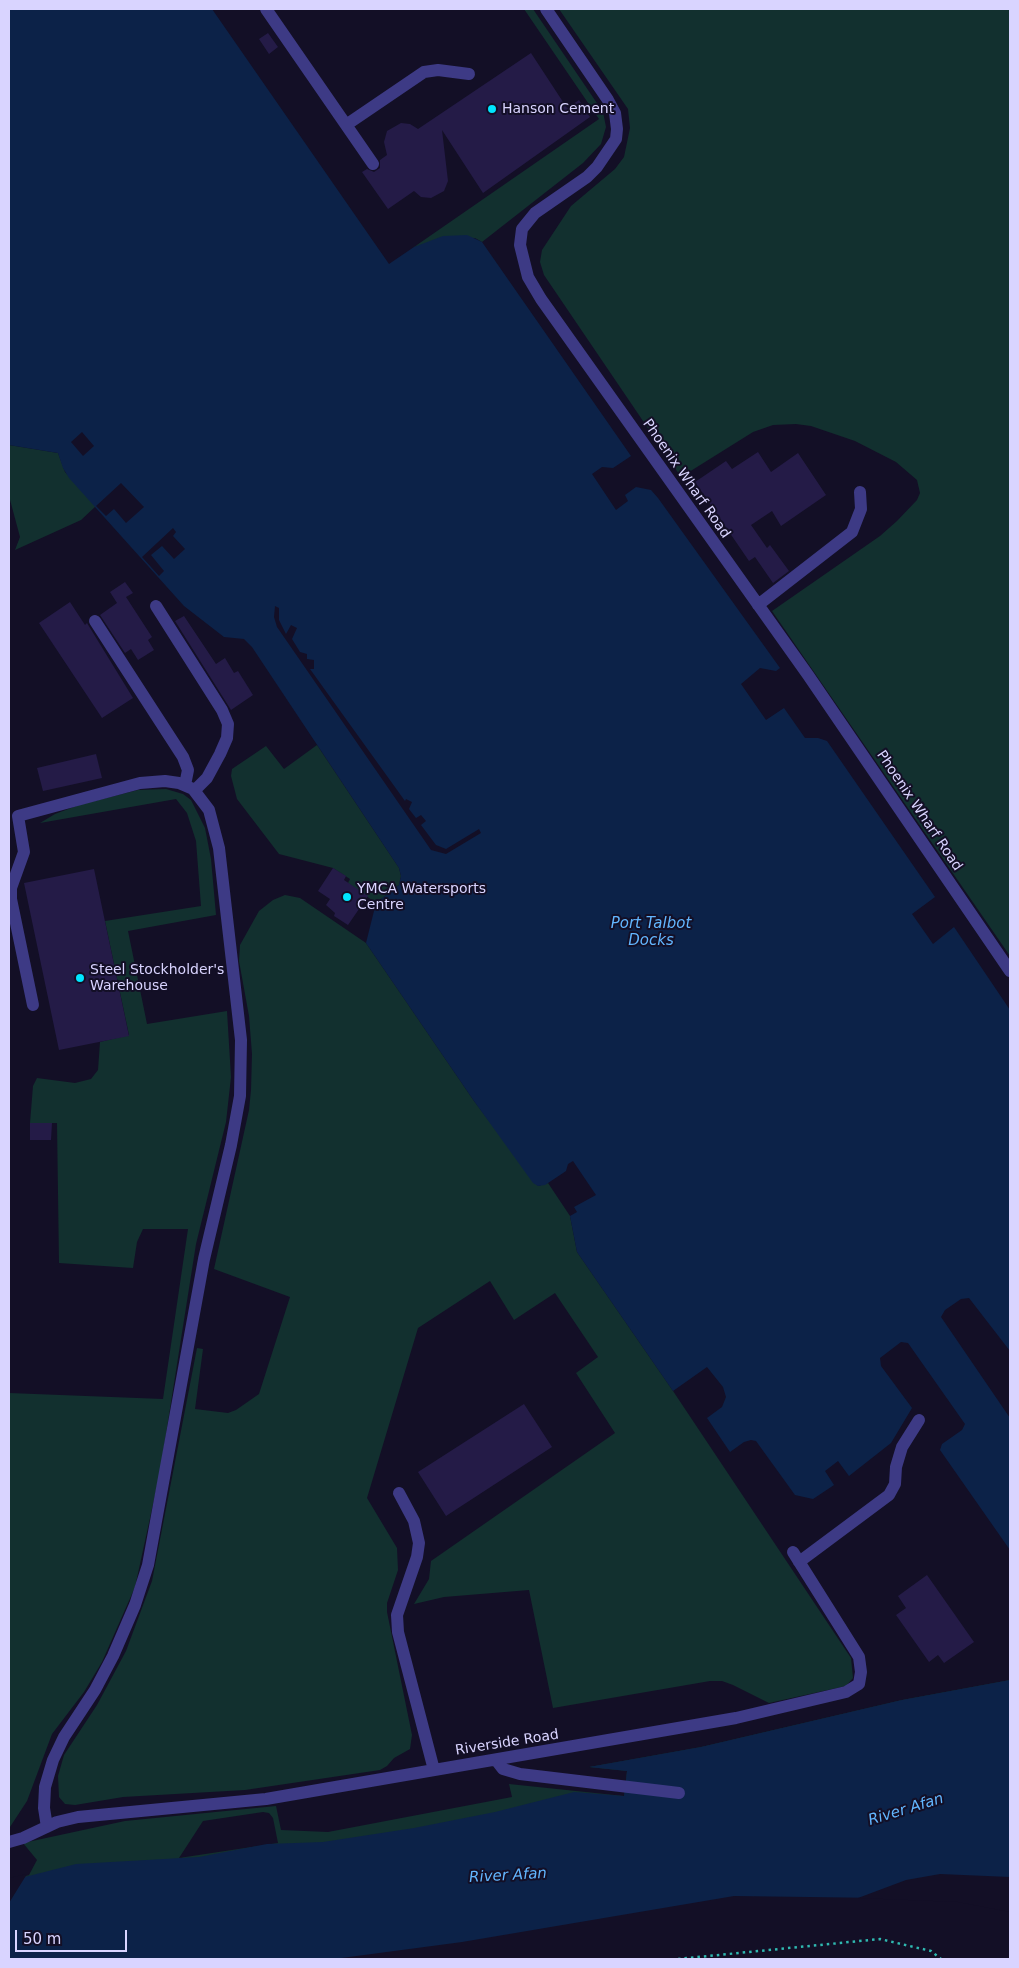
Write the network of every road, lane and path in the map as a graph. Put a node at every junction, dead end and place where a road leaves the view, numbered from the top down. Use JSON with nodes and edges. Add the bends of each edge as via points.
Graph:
{"nodes":[{"id":1,"x":266,"y":9,"type":"edge"},
{"id":2,"x":546,"y":9,"type":"edge"},
{"id":3,"x":469,"y":74,"type":"dead end"},
{"id":4,"x":346,"y":125,"type":"junction"},
{"id":5,"x":373,"y":164,"type":"dead end"},
{"id":6,"x":860,"y":492,"type":"dead end"},
{"id":7,"x":758,"y":605,"type":"junction"},
{"id":8,"x":156,"y":606,"type":"dead end"},
{"id":9,"x":95,"y":621,"type":"dead end"},
{"id":10,"x":190,"y":788,"type":"junction"},
{"id":11,"x":13,"y":817,"type":"edge"},
{"id":12,"x":1010,"y":971,"type":"edge"},
{"id":13,"x":33,"y":1005,"type":"dead end"},
{"id":14,"x":919,"y":1420,"type":"dead end"},
{"id":15,"x":399,"y":1493,"type":"dead end"},
{"id":16,"x":496,"y":1760,"type":"junction"},
{"id":17,"x":434,"y":1770,"type":"junction"},
{"id":18,"x":679,"y":1793,"type":"dead end"},
{"id":19,"x":47,"y":1826,"type":"junction"},
{"id":20,"x":9,"y":1842,"type":"edge"},
{"id":21,"x":678,"y":1959,"type":"edge"},
{"id":22,"x":941,"y":1959,"type":"edge"}],
"edges":[{"from":1,"to":4,"type":"lane"},
{"from":2,"to":7,"type":"lane","name":"Phoenix Wharf Road","via":[[608,100],[615,113],[617,129],[616,139],[597,168],[535,213],[522,229],[520,245],[528,277]]},
{"from":3,"to":4,"type":"lane","via":[[438,70],[424,72]]},
{"from":4,"to":5,"type":"lane"},
{"from":6,"to":7,"type":"lane","via":[[861,509],[852,532]]},
{"from":7,"to":12,"type":"lane","name":"Phoenix Wharf Road"},
{"from":8,"to":10,"type":"lane","via":[[228,724],[227,738],[211,772]]},
{"from":9,"to":10,"type":"lane","via":[[183,757]]},
{"from":10,"to":11,"type":"lane","via":[[165,781],[140,784]]},
{"from":10,"to":19,"type":"lane","via":[[209,810],[219,848],[242,1040],[240,1096],[204,1259],[148,1565],[135,1605],[109,1664],[53,1760],[45,1787]]},
{"from":11,"to":13,"type":"lane","via":[[24,852],[11,888],[11,899]]},
{"from":14,"to":16,"type":"lane","name":"Riverside Road","via":[[902,1447],[896,1467],[896,1484],[889,1496],[796,1557],[859,1658],[862,1672],[859,1684],[846,1692],[736,1718]]},
{"from":15,"to":17,"type":"lane","via":[[414,1520],[419,1543],[397,1615],[398,1632]]},
{"from":16,"to":17,"type":"lane","name":"Riverside Road"},
{"from":16,"to":18,"type":"lane","via":[[503,1769],[520,1774]]},
{"from":17,"to":19,"type":"lane","name":"Riverside Road","via":[[266,1799],[78,1817]]},
{"from":19,"to":20,"type":"lane","name":"Riverside Road"},
{"from":21,"to":22,"type":"path","via":[[880,1939],[931,1951]]}]}
